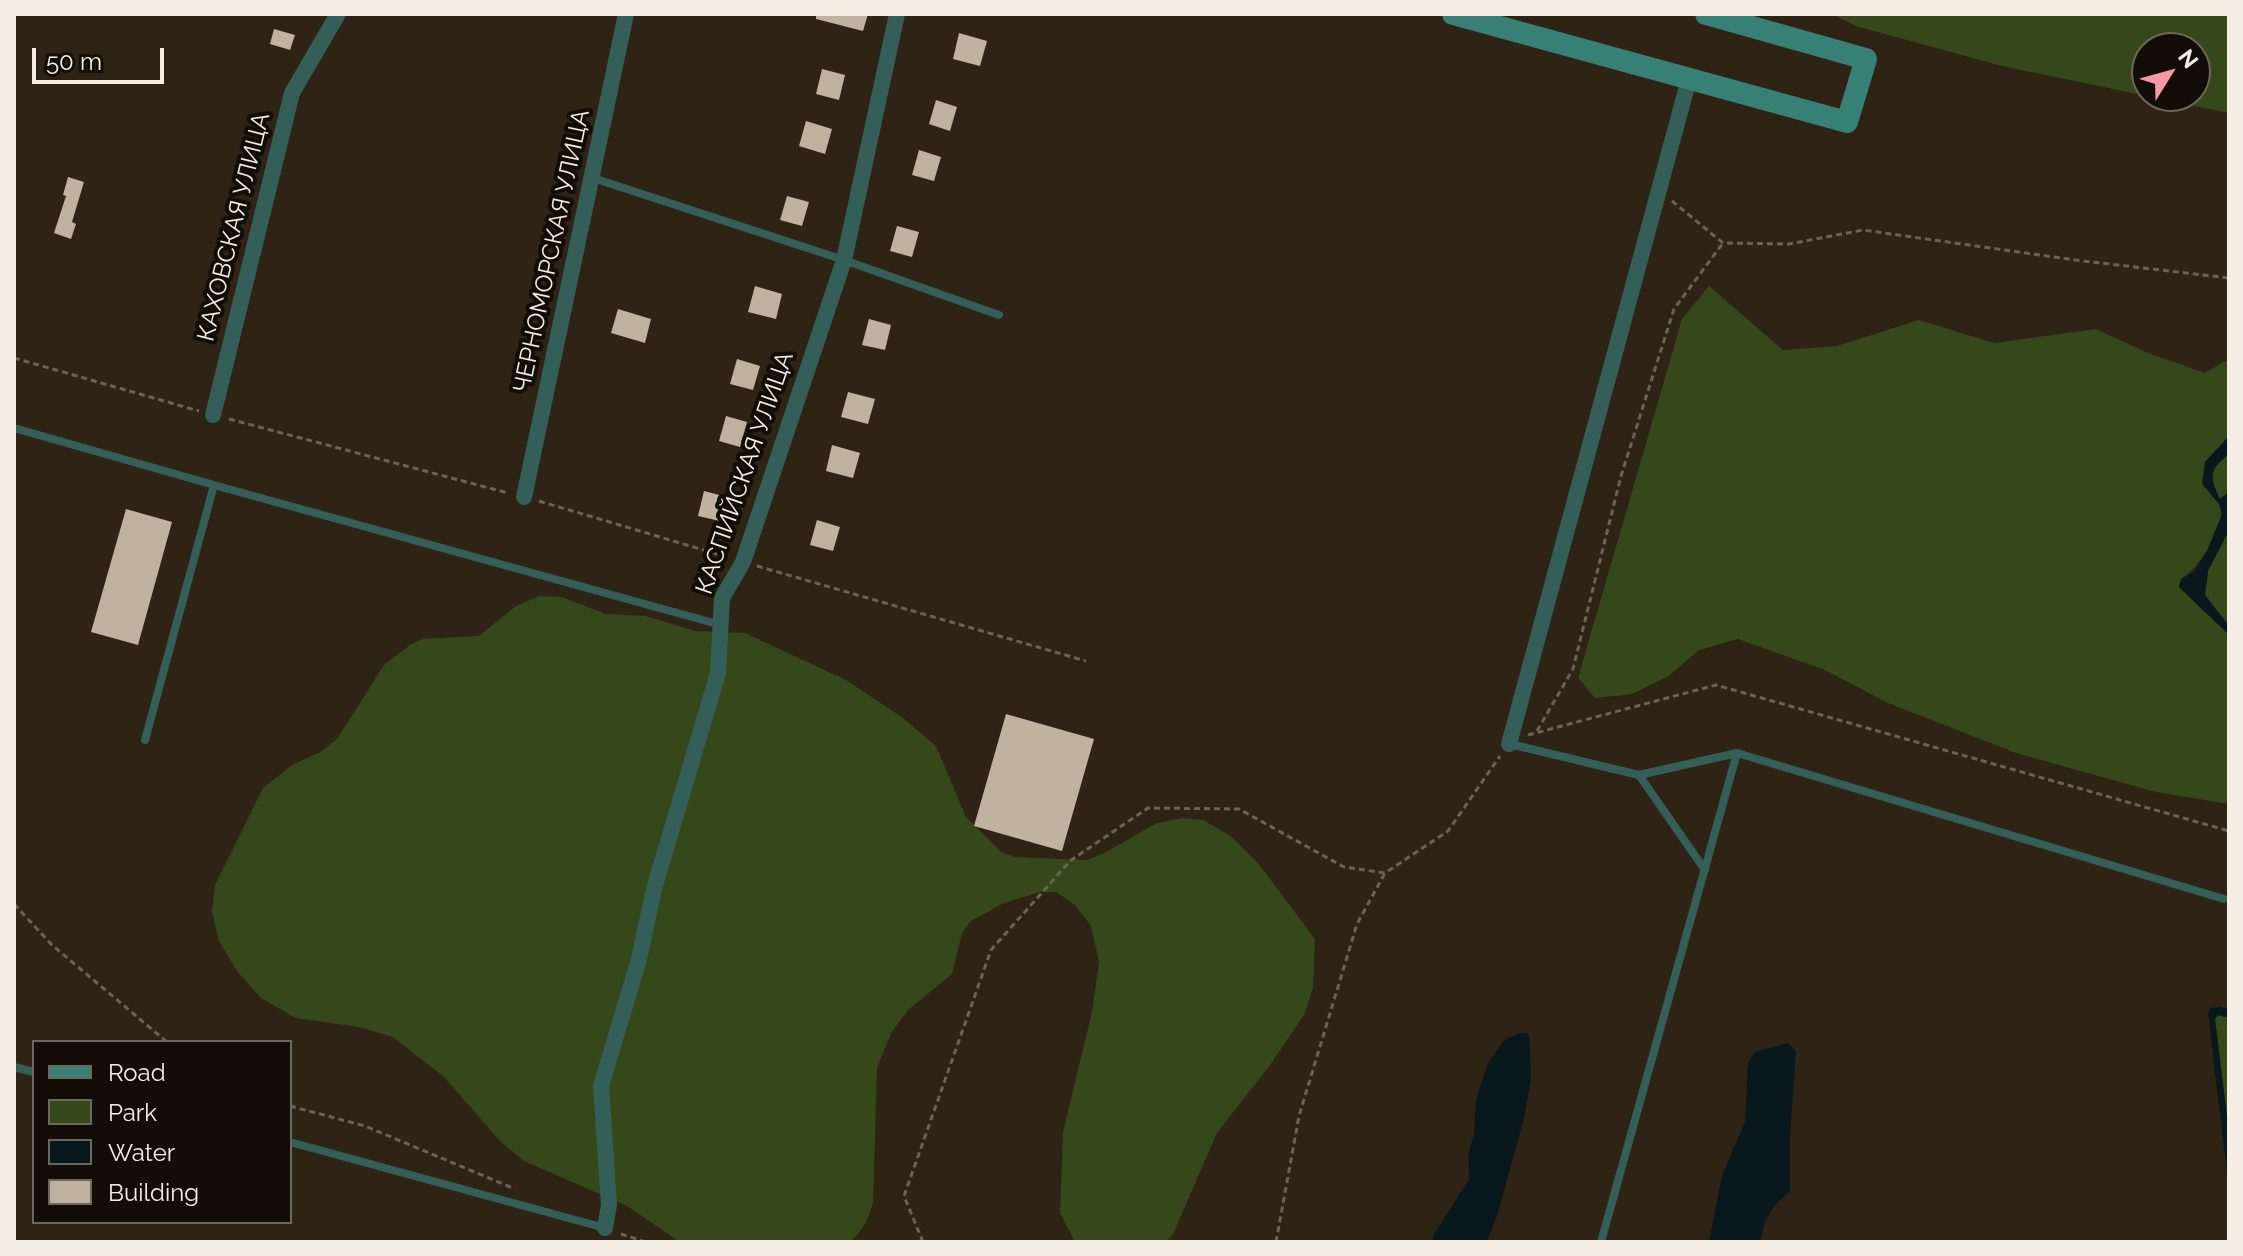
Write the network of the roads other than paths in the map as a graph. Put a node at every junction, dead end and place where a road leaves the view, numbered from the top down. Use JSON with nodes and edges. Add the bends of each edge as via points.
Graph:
{"nodes":[{"id":1,"x":338,"y":14,"type":"edge"},
{"id":2,"x":626,"y":14,"type":"edge"},
{"id":3,"x":897,"y":14,"type":"edge"},
{"id":4,"x":1453,"y":14,"type":"edge"},
{"id":5,"x":1706,"y":14,"type":"edge"},
{"id":6,"x":1482,"y":18,"type":"edge"},
{"id":7,"x":1689,"y":79,"type":"junction"},
{"id":8,"x":593,"y":178,"type":"junction"},
{"id":9,"x":844,"y":260,"type":"junction"},
{"id":10,"x":999,"y":315,"type":"dead end"},
{"id":11,"x":213,"y":415,"type":"road end"},
{"id":12,"x":14,"y":428,"type":"edge"},
{"id":13,"x":214,"y":485,"type":"junction"},
{"id":14,"x":524,"y":497,"type":"road end"},
{"id":15,"x":721,"y":625,"type":"junction"},
{"id":16,"x":145,"y":740,"type":"dead end"},
{"id":17,"x":1509,"y":744,"type":"joint"},
{"id":18,"x":1737,"y":753,"type":"junction"},
{"id":19,"x":1639,"y":775,"type":"junction"},
{"id":20,"x":1705,"y":870,"type":"junction"},
{"id":21,"x":2224,"y":899,"type":"dead end"},
{"id":22,"x":292,"y":1143,"type":"edge"},
{"id":23,"x":605,"y":1228,"type":"joint"},
{"id":24,"x":1601,"y":1242,"type":"edge"}],
"edges":[{"from":1,"to":11,"type":"street","name":"КАХОВСКАЯ УЛИЦА","via":[[292,93]]},
{"from":2,"to":8,"type":"street","name":"ЧЕРНОМОРСКАЯ УЛИЦА"},
{"from":3,"to":9,"type":"street","name":"КАСПИЙСКАЯ УЛИЦА"},
{"from":4,"to":6,"type":"street"},
{"from":5,"to":7,"type":"street","via":[[1866,59],[1847,122]]},
{"from":6,"to":7,"type":"street"},
{"from":7,"to":17,"type":"street"},
{"from":8,"to":9,"type":"lane"},
{"from":8,"to":14,"type":"street","name":"ЧЕРНОМОРСКАЯ УЛИЦА"},
{"from":9,"to":10,"type":"lane"},
{"from":9,"to":15,"type":"street","name":"КАСПИЙСКАЯ УЛИЦА","via":[[743,562],[722,598]]},
{"from":12,"to":13,"type":"lane"},
{"from":13,"to":15,"type":"lane"},
{"from":13,"to":16,"type":"lane"},
{"from":15,"to":23,"type":"street","name":"КАСПИЙСКАЯ УЛИЦА","via":[[718,673],[601,1086],[609,1205]]},
{"from":17,"to":19,"type":"lane"},
{"from":18,"to":19,"type":"lane"},
{"from":18,"to":20,"type":"lane"},
{"from":18,"to":21,"type":"lane"},
{"from":19,"to":20,"type":"lane"},
{"from":20,"to":24,"type":"lane"},
{"from":22,"to":23,"type":"lane"}]}
